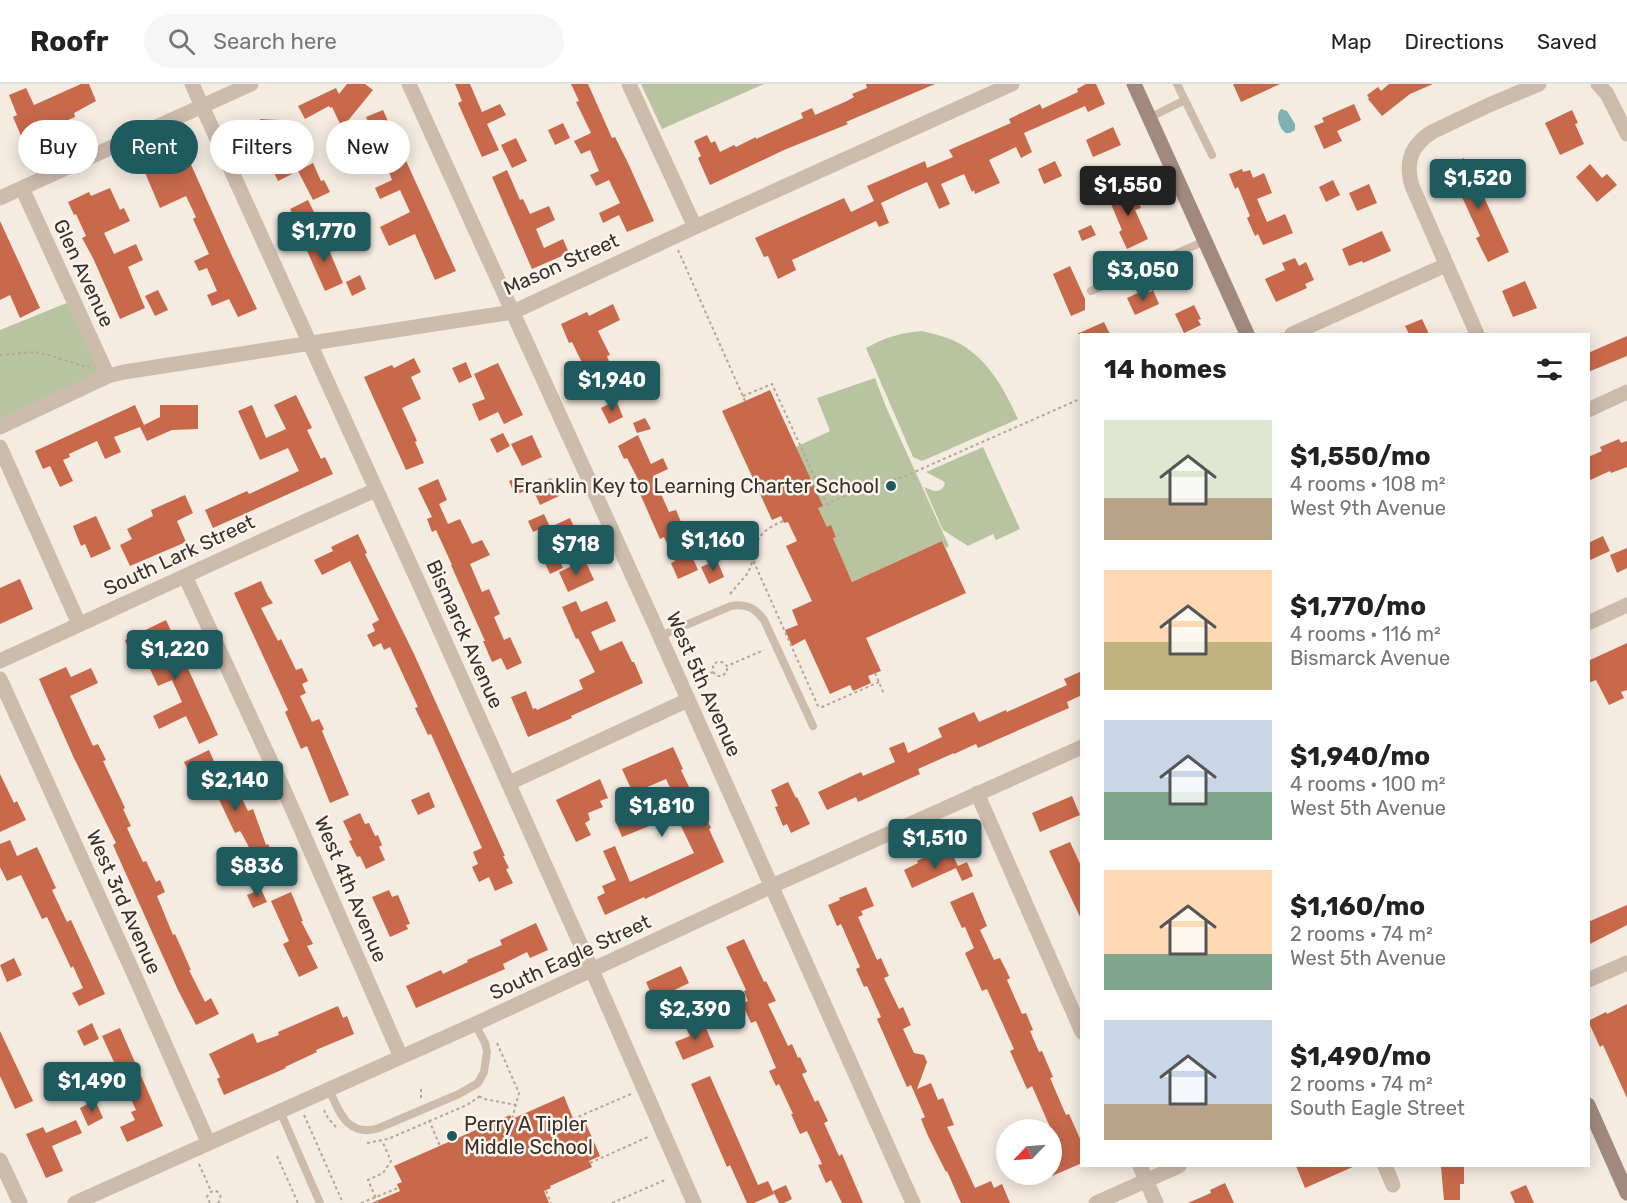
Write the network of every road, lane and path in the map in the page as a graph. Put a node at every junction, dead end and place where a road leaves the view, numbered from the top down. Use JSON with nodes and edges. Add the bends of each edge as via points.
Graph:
{"nodes":[{"id":1,"x":192,"y":84,"type":"edge"},
{"id":2,"x":251,"y":84,"type":"edge"},
{"id":3,"x":410,"y":84,"type":"edge"},
{"id":4,"x":629,"y":84,"type":"edge"},
{"id":5,"x":1011,"y":84,"type":"edge"},
{"id":6,"x":1134,"y":84,"type":"edge"},
{"id":7,"x":1177,"y":84,"type":"edge"},
{"id":8,"x":1539,"y":84,"type":"edge"},
{"id":9,"x":1598,"y":84,"type":"edge"},
{"id":10,"x":1185,"y":100,"type":"junction"},
{"id":11,"x":202,"y":106,"type":"junction"},
{"id":12,"x":1149,"y":118,"type":"junction"},
{"id":13,"x":1627,"y":134,"type":"edge"},
{"id":14,"x":1212,"y":155,"type":"dead end"},
{"id":15,"x":22,"y":188,"type":"junction"},
{"id":16,"x":0,"y":198,"type":"edge"},
{"id":17,"x":694,"y":227,"type":"junction"},
{"id":18,"x":675,"y":236,"type":"junction"},
{"id":19,"x":1205,"y":241,"type":"junction"},
{"id":20,"x":1446,"y":265,"type":"junction"},
{"id":21,"x":1091,"y":291,"type":"dead end"},
{"id":22,"x":513,"y":312,"type":"junction"},
{"id":23,"x":1248,"y":333,"type":"edge"},
{"id":24,"x":1294,"y":333,"type":"edge"},
{"id":25,"x":1477,"y":333,"type":"edge"},
{"id":26,"x":311,"y":343,"type":"junction"},
{"id":27,"x":0,"y":355,"type":"edge"},
{"id":28,"x":108,"y":376,"type":"junction"},
{"id":29,"x":1627,"y":392,"type":"edge"},
{"id":30,"x":743,"y":396,"type":"junction"},
{"id":31,"x":1080,"y":399,"type":"edge"},
{"id":32,"x":745,"y":401,"type":"dead end"},
{"id":33,"x":1590,"y":409,"type":"edge"},
{"id":34,"x":0,"y":427,"type":"edge"},
{"id":35,"x":0,"y":447,"type":"edge"},
{"id":36,"x":376,"y":490,"type":"junction"},
{"id":37,"x":783,"y":521,"type":"dead end"},
{"id":38,"x":753,"y":560,"type":"junction"},
{"id":39,"x":186,"y":576,"type":"junction"},
{"id":40,"x":728,"y":596,"type":"dead end"},
{"id":41,"x":1627,"y":605,"type":"edge"},
{"id":42,"x":1590,"y":622,"type":"edge"},
{"id":43,"x":79,"y":624,"type":"junction"},
{"id":44,"x":660,"y":636,"type":"junction"},
{"id":45,"x":788,"y":639,"type":"junction"},
{"id":46,"x":776,"y":644,"type":"junction"},
{"id":47,"x":0,"y":661,"type":"edge"},
{"id":48,"x":727,"y":666,"type":"junction"},
{"id":49,"x":713,"y":672,"type":"junction"},
{"id":50,"x":875,"y":673,"type":"dead end"},
{"id":51,"x":0,"y":679,"type":"edge"},
{"id":52,"x":879,"y":682,"type":"junction"},
{"id":53,"x":685,"y":693,"type":"junction"},
{"id":54,"x":884,"y":694,"type":"dead end"},
{"id":55,"x":813,"y":726,"type":"dead end"},
{"id":56,"x":1080,"y":748,"type":"edge"},
{"id":57,"x":509,"y":783,"type":"junction"},
{"id":58,"x":977,"y":793,"type":"junction"},
{"id":59,"x":772,"y":886,"type":"junction"},
{"id":60,"x":1627,"y":963,"type":"edge"},
{"id":61,"x":592,"y":970,"type":"junction"},
{"id":62,"x":1590,"y":979,"type":"edge"},
{"id":63,"x":475,"y":1024,"type":"junction"},
{"id":64,"x":1080,"y":1027,"type":"edge"},
{"id":65,"x":496,"y":1041,"type":"dead end"},
{"id":66,"x":400,"y":1057,"type":"junction"},
{"id":67,"x":644,"y":1088,"type":"junction"},
{"id":68,"x":329,"y":1089,"type":"junction"},
{"id":69,"x":479,"y":1096,"type":"dead end"},
{"id":70,"x":299,"y":1102,"type":"junction"},
{"id":71,"x":516,"y":1105,"type":"junction"},
{"id":72,"x":1590,"y":1109,"type":"edge"},
{"id":73,"x":280,"y":1111,"type":"junction"},
{"id":74,"x":512,"y":1119,"type":"dead end"},
{"id":75,"x":573,"y":1119,"type":"dead end"},
{"id":76,"x":662,"y":1131,"type":"junction"},
{"id":77,"x":382,"y":1141,"type":"dead end"},
{"id":78,"x":208,"y":1142,"type":"junction"},
{"id":79,"x":277,"y":1156,"type":"dead end"},
{"id":80,"x":0,"y":1160,"type":"edge"},
{"id":81,"x":590,"y":1163,"type":"dead end"},
{"id":82,"x":1140,"y":1167,"type":"edge"},
{"id":83,"x":1177,"y":1167,"type":"edge"},
{"id":84,"x":1385,"y":1167,"type":"edge"},
{"id":85,"x":1624,"y":1176,"type":"edge"},
{"id":86,"x":665,"y":1180,"type":"dead end"},
{"id":87,"x":1146,"y":1180,"type":"junction"},
{"id":88,"x":1394,"y":1185,"type":"dead end"},
{"id":89,"x":398,"y":1188,"type":"dead end"},
{"id":90,"x":546,"y":1191,"type":"dead end"},
{"id":91,"x":1627,"y":1193,"type":"edge"},
{"id":92,"x":103,"y":1197,"type":"edge"},
{"id":93,"x":375,"y":1197,"type":"junction"},
{"id":94,"x":20,"y":1203,"type":"edge"},
{"id":95,"x":75,"y":1203,"type":"edge"},
{"id":96,"x":210,"y":1203,"type":"edge"},
{"id":97,"x":218,"y":1203,"type":"edge"},
{"id":98,"x":298,"y":1203,"type":"edge"},
{"id":99,"x":320,"y":1203,"type":"edge"},
{"id":100,"x":343,"y":1203,"type":"edge"},
{"id":101,"x":361,"y":1203,"type":"edge"},
{"id":102,"x":378,"y":1203,"type":"edge"},
{"id":103,"x":551,"y":1203,"type":"edge"},
{"id":104,"x":612,"y":1203,"type":"edge"},
{"id":105,"x":694,"y":1203,"type":"edge"},
{"id":106,"x":913,"y":1203,"type":"edge"},
{"id":107,"x":1096,"y":1203,"type":"edge"},
{"id":108,"x":1156,"y":1203,"type":"edge"}],
"edges":[{"from":1,"to":11,"type":"street","name":"Bismarck Avenue"},
{"from":2,"to":11,"type":"street"},
{"from":3,"to":22,"type":"street","name":"West 5th Avenue"},
{"from":4,"to":17,"type":"street"},
{"from":5,"to":17,"type":"street","name":"Mason Street"},
{"from":6,"to":12,"type":"main road"},
{"from":7,"to":10,"type":"lane"},
{"from":8,"to":20,"type":"street","via":[[1432,132],[1411,154],[1408,176]]},
{"from":9,"to":13,"type":"street"},
{"from":10,"to":12,"type":"lane"},
{"from":10,"to":14,"type":"lane"},
{"from":11,"to":15,"type":"street"},
{"from":11,"to":26,"type":"street","name":"Bismarck Avenue"},
{"from":12,"to":19,"type":"main road"},
{"from":15,"to":16,"type":"street"},
{"from":15,"to":28,"type":"street","name":"Glen Avenue"},
{"from":17,"to":18,"type":"street","name":"Mason Street"},
{"from":18,"to":22,"type":"street","name":"Mason Street"},
{"from":18,"to":30,"type":"path"},
{"from":19,"to":21,"type":"lane"},
{"from":19,"to":23,"type":"main road"},
{"from":20,"to":24,"type":"street"},
{"from":20,"to":25,"type":"street"},
{"from":22,"to":26,"type":"street","name":"Mason Street"},
{"from":22,"to":44,"type":"street","name":"West 5th Avenue"},
{"from":26,"to":28,"type":"street","name":"Mason Street"},
{"from":26,"to":36,"type":"street","name":"Bismarck Avenue"},
{"from":27,"to":28,"type":"path","via":[[35,352]]},
{"from":28,"to":34,"type":"street","name":"Mason Street"},
{"from":29,"to":33,"type":"street"},
{"from":30,"to":31,"type":"path","via":[[772,384],[826,504],[903,477]]},
{"from":30,"to":32,"type":"path"},
{"from":35,"to":43,"type":"street"},
{"from":36,"to":39,"type":"street","name":"South Lark Street"},
{"from":36,"to":57,"type":"street","name":"Bismarck Avenue"},
{"from":37,"to":38,"type":"path","via":[[760,536]]},
{"from":38,"to":40,"type":"path","via":[[748,573]]},
{"from":38,"to":45,"type":"path"},
{"from":39,"to":43,"type":"street","name":"South Lark Street"},
{"from":39,"to":66,"type":"street","name":"West 4th Avenue","via":[[285,790]]},
{"from":41,"to":42,"type":"street"},
{"from":43,"to":47,"type":"street","name":"South Lark Street"},
{"from":44,"to":46,"type":"lane","via":[[740,604],[758,612]]},
{"from":44,"to":53,"type":"street","name":"West 5th Avenue"},
{"from":45,"to":46,"type":"path"},
{"from":45,"to":52,"type":"path","via":[[820,707]]},
{"from":46,"to":48,"type":"path"},
{"from":46,"to":55,"type":"lane"},
{"from":48,"to":49,"type":"path","via":[[722,676]]},
{"from":48,"to":49,"type":"path","via":[[717,662]]},
{"from":49,"to":53,"type":"path"},
{"from":50,"to":52,"type":"path"},
{"from":51,"to":78,"type":"street","name":"West 3rd Avenue"},
{"from":52,"to":54,"type":"path"},
{"from":53,"to":57,"type":"street"},
{"from":53,"to":59,"type":"street","name":"West 5th Avenue"},
{"from":56,"to":58,"type":"street","name":"South Eagle Street"},
{"from":57,"to":61,"type":"street","name":"Bismarck Avenue"},
{"from":58,"to":59,"type":"street","name":"South Eagle Street"},
{"from":58,"to":64,"type":"street"},
{"from":59,"to":61,"type":"street","name":"South Eagle Street"},
{"from":59,"to":106,"type":"street","name":"West 5th Avenue"},
{"from":60,"to":62,"type":"street"},
{"from":61,"to":63,"type":"street","name":"South Eagle Street"},
{"from":61,"to":67,"type":"street","name":"Bismarck Avenue"},
{"from":63,"to":66,"type":"street","name":"South Eagle Street"},
{"from":63,"to":68,"type":"lane","via":[[487,1052],[484,1072],[478,1083],[459,1094],[367,1130],[354,1127],[340,1114]]},
{"from":65,"to":71,"type":"path","via":[[519,1093]]},
{"from":66,"to":68,"type":"street","name":"South Eagle Street"},
{"from":67,"to":75,"type":"path"},
{"from":67,"to":76,"type":"street","name":"Bismarck Avenue"},
{"from":68,"to":70,"type":"street","name":"South Eagle Street"},
{"from":69,"to":71,"type":"path"},
{"from":70,"to":73,"type":"street","name":"South Eagle Street"},
{"from":70,"to":100,"type":"path"},
{"from":71,"to":74,"type":"path"},
{"from":72,"to":85,"type":"main road"},
{"from":73,"to":78,"type":"street","name":"South Eagle Street"},
{"from":73,"to":99,"type":"lane"},
{"from":76,"to":81,"type":"path"},
{"from":76,"to":105,"type":"street","name":"Bismarck Avenue"},
{"from":77,"to":93,"type":"path","via":[[391,1161],[383,1173],[368,1180]]},
{"from":78,"to":92,"type":"street","name":"South Eagle Street"},
{"from":79,"to":98,"type":"path"},
{"from":80,"to":94,"type":"street"},
{"from":82,"to":87,"type":"street"},
{"from":83,"to":87,"type":"street"},
{"from":84,"to":88,"type":"street"},
{"from":85,"to":91,"type":"main road"},
{"from":86,"to":104,"type":"path"},
{"from":87,"to":107,"type":"street"},
{"from":87,"to":108,"type":"street"},
{"from":89,"to":93,"type":"path"},
{"from":90,"to":103,"type":"path"},
{"from":92,"to":95,"type":"street","name":"South Eagle Street"},
{"from":93,"to":101,"type":"path"},
{"from":93,"to":102,"type":"path"},
{"from":96,"to":97,"type":"path","via":[[208,1194],[214,1190],[221,1195]]}]}
